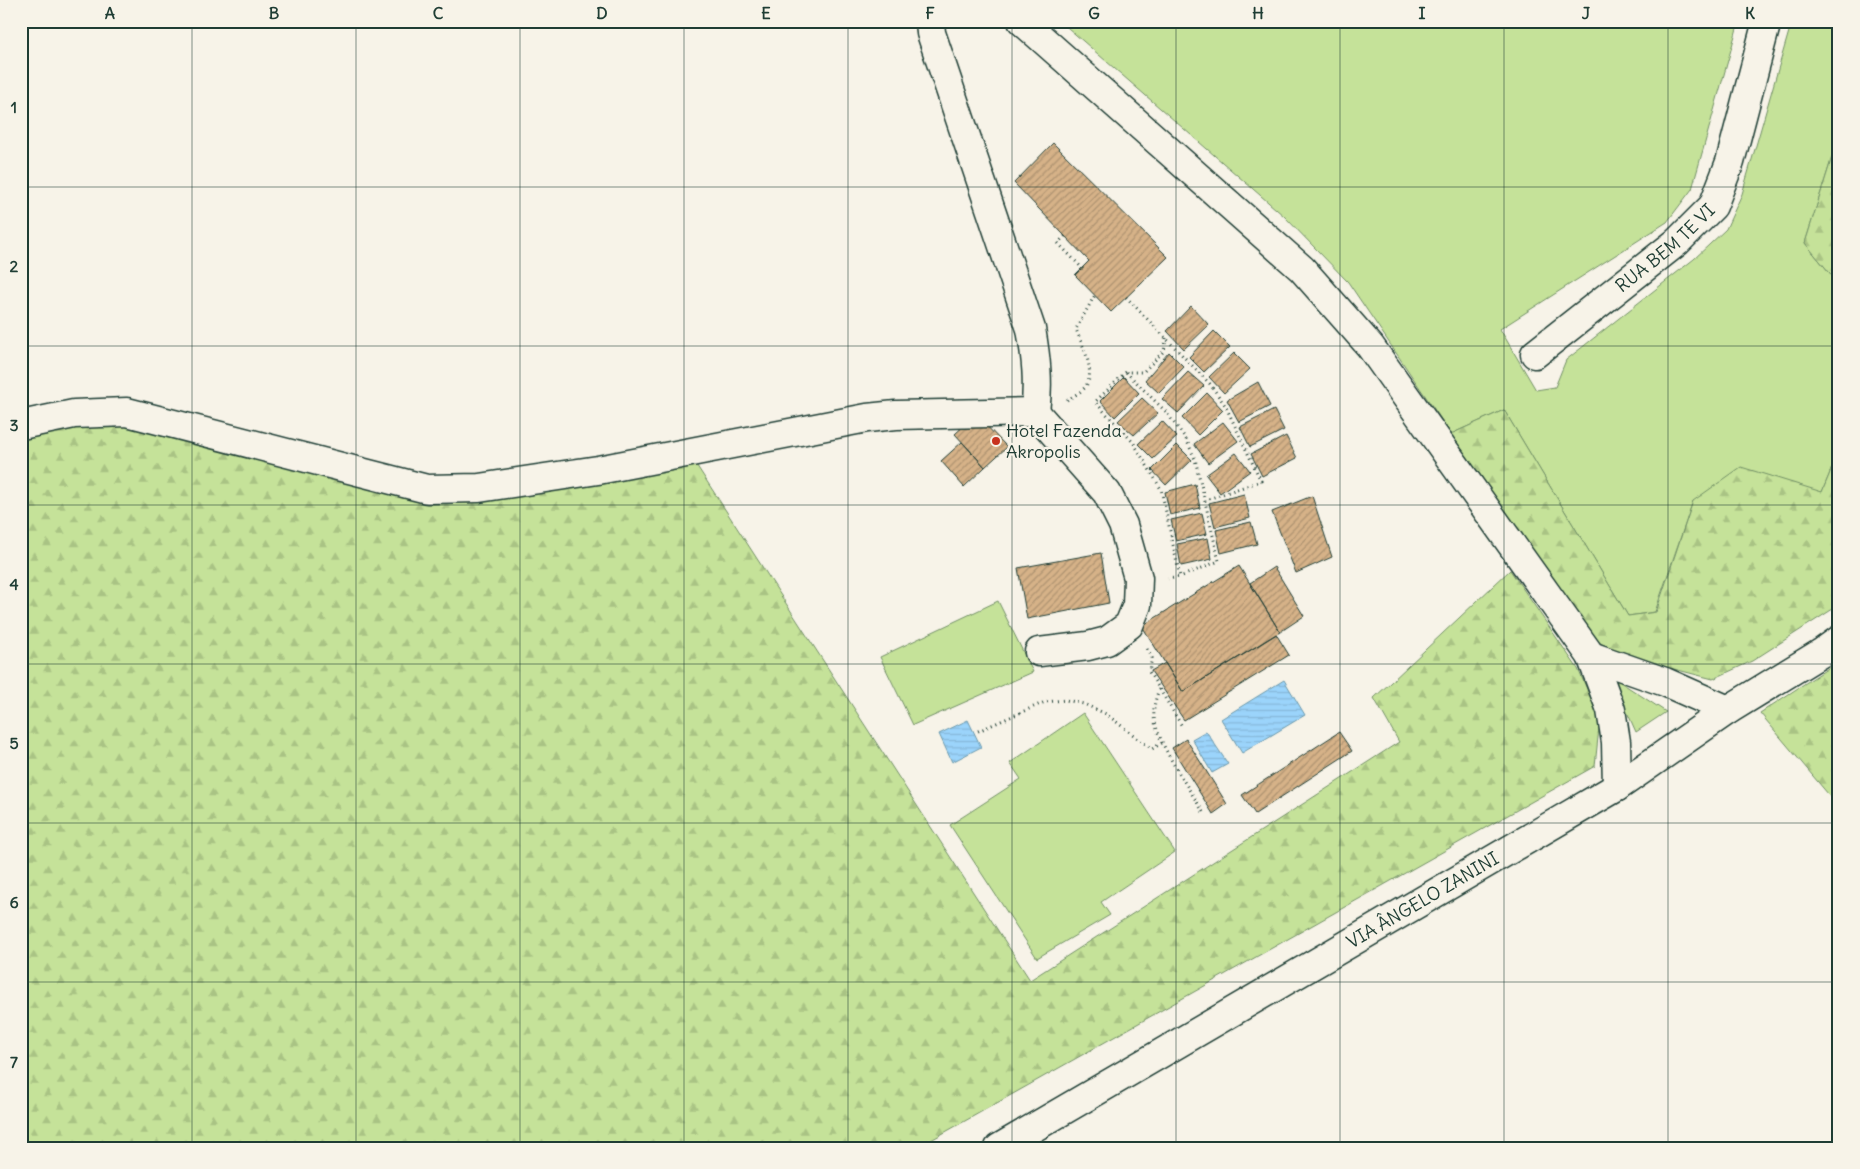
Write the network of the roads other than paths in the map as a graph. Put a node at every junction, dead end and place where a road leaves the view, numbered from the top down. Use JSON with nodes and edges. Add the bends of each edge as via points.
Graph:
{"nodes":[{"id":1,"x":930,"y":21,"type":"edge"},
{"id":2,"x":1022,"y":21,"type":"edge"},
{"id":3,"x":1767,"y":21,"type":"edge"},
{"id":4,"x":1535,"y":354,"type":"dead end"},
{"id":5,"x":1035,"y":412,"type":"junction"},
{"id":6,"x":21,"y":425,"type":"edge"},
{"id":7,"x":1839,"y":640,"type":"edge"},
{"id":8,"x":1038,"y":652,"type":"dead end"},
{"id":9,"x":1591,"y":656,"type":"junction"},
{"id":10,"x":1728,"y":710,"type":"junction"},
{"id":11,"x":1617,"y":787,"type":"junction"},
{"id":12,"x":999,"y":1148,"type":"edge"}],
"edges":[{"from":1,"to":5,"type":"street","via":[[945,76],[1032,329],[1038,388]]},
{"from":2,"to":9,"type":"street","via":[[1302,269],[1364,339]]},
{"from":3,"to":4,"type":"street","name":"RUA BEM TE VI","via":[[1730,162],[1713,206],[1677,242]]},
{"from":5,"to":6,"type":"street","via":[[868,418],[589,472],[479,488],[427,489],[127,412],[74,414]]},
{"from":5,"to":8,"type":"street","via":[[1107,492],[1123,525],[1138,578],[1137,605],[1130,625],[1107,641]]},
{"from":7,"to":10,"type":"street","name":"VIA ÂNGELO ZANINI"},
{"from":9,"to":10,"type":"street","via":[[1665,682]]},
{"from":9,"to":11,"type":"street","via":[[1611,710]]},
{"from":10,"to":11,"type":"street","name":"VIA ÂNGELO ZANINI"},
{"from":11,"to":12,"type":"street","name":"VIA ÂNGELO ZANINI"}]}
